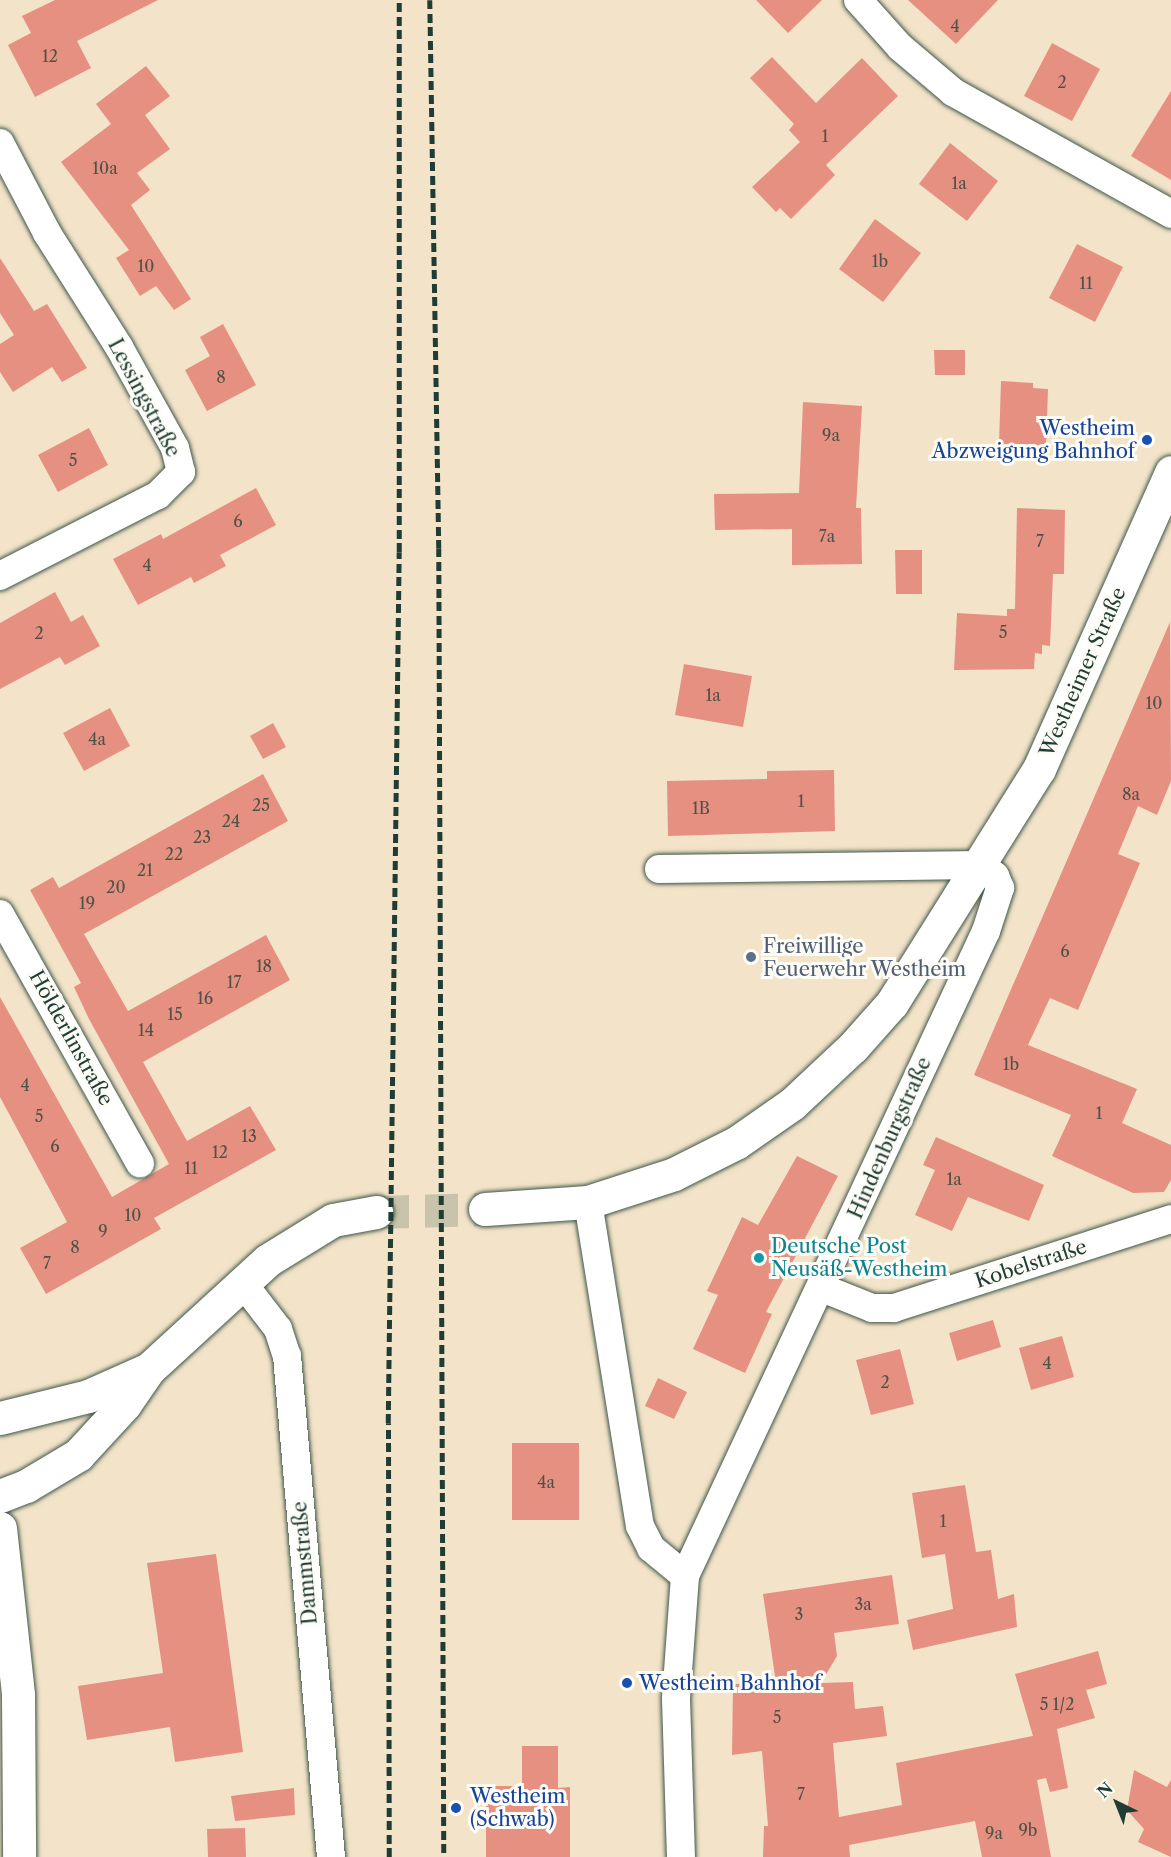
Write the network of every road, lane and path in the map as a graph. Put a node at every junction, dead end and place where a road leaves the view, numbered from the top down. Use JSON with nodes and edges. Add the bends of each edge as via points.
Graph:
{"nodes":[{"id":1,"x":858,"y":0,"type":"edge"},
{"id":2,"x":0,"y":143,"type":"edge"},
{"id":3,"x":1171,"y":214,"type":"edge"},
{"id":4,"x":1171,"y":472,"type":"edge"},
{"id":5,"x":0,"y":576,"type":"edge"},
{"id":6,"x":981,"y":865,"type":"junction"},
{"id":7,"x":659,"y":869,"type":"dead end"},
{"id":8,"x":0,"y":914,"type":"edge"},
{"id":9,"x":140,"y":1163,"type":"dead end"},
{"id":10,"x":588,"y":1202,"type":"junction"},
{"id":11,"x":485,"y":1209,"type":"tunnel mouth"},
{"id":12,"x":376,"y":1212,"type":"tunnel mouth"},
{"id":13,"x":1171,"y":1220,"type":"edge"},
{"id":14,"x":242,"y":1282,"type":"junction"},
{"id":15,"x":822,"y":1288,"type":"junction"},
{"id":16,"x":149,"y":1370,"type":"junction"},
{"id":17,"x":0,"y":1418,"type":"edge"},
{"id":18,"x":0,"y":1496,"type":"edge"},
{"id":19,"x":0,"y":1528,"type":"edge"},
{"id":20,"x":685,"y":1576,"type":"junction"},
{"id":21,"x":19,"y":1857,"type":"edge"},
{"id":22,"x":331,"y":1857,"type":"edge"},
{"id":23,"x":681,"y":1857,"type":"edge"}],
"edges":[{"from":1,"to":3,"type":"street","via":[[900,48],[953,92]]},
{"from":2,"to":5,"type":"street","name":"Lessingstraße","via":[[47,234],[119,347],[170,438],[181,472],[158,495]]},
{"from":4,"to":6,"type":"street","name":"Westheimer Straße","via":[[1039,769]]},
{"from":6,"to":7,"type":"street"},
{"from":6,"to":10,"type":"street","name":"Westheimer Straße","via":[[887,1009],[854,1047],[792,1104],[736,1143],[674,1174]]},
{"from":6,"to":15,"type":"street","name":"Hindenburgstraße","via":[[1000,888],[998,901]]},
{"from":8,"to":9,"type":"street","name":"Hölderlinstraße"},
{"from":10,"to":11,"type":"street","name":"Westheimer Straße"},
{"from":10,"to":20,"type":"street","via":[[640,1526],[651,1548]]},
{"from":12,"to":14,"type":"street","via":[[333,1220],[268,1260]]},
{"from":13,"to":15,"type":"street","name":"Kobelstraße","via":[[894,1308],[872,1308]]},
{"from":14,"to":16,"type":"street"},
{"from":14,"to":22,"type":"street","name":"Dammstraße","via":[[278,1329],[287,1356]]},
{"from":15,"to":20,"type":"street","name":"Hindenburgstraße"},
{"from":16,"to":17,"type":"street","via":[[88,1396]]},
{"from":16,"to":18,"type":"street","via":[[125,1404],[78,1455]]},
{"from":19,"to":21,"type":"street","via":[[18,1695]]},
{"from":20,"to":23,"type":"street","name":"Hindenburgstraße","via":[[676,1699]]}]}
